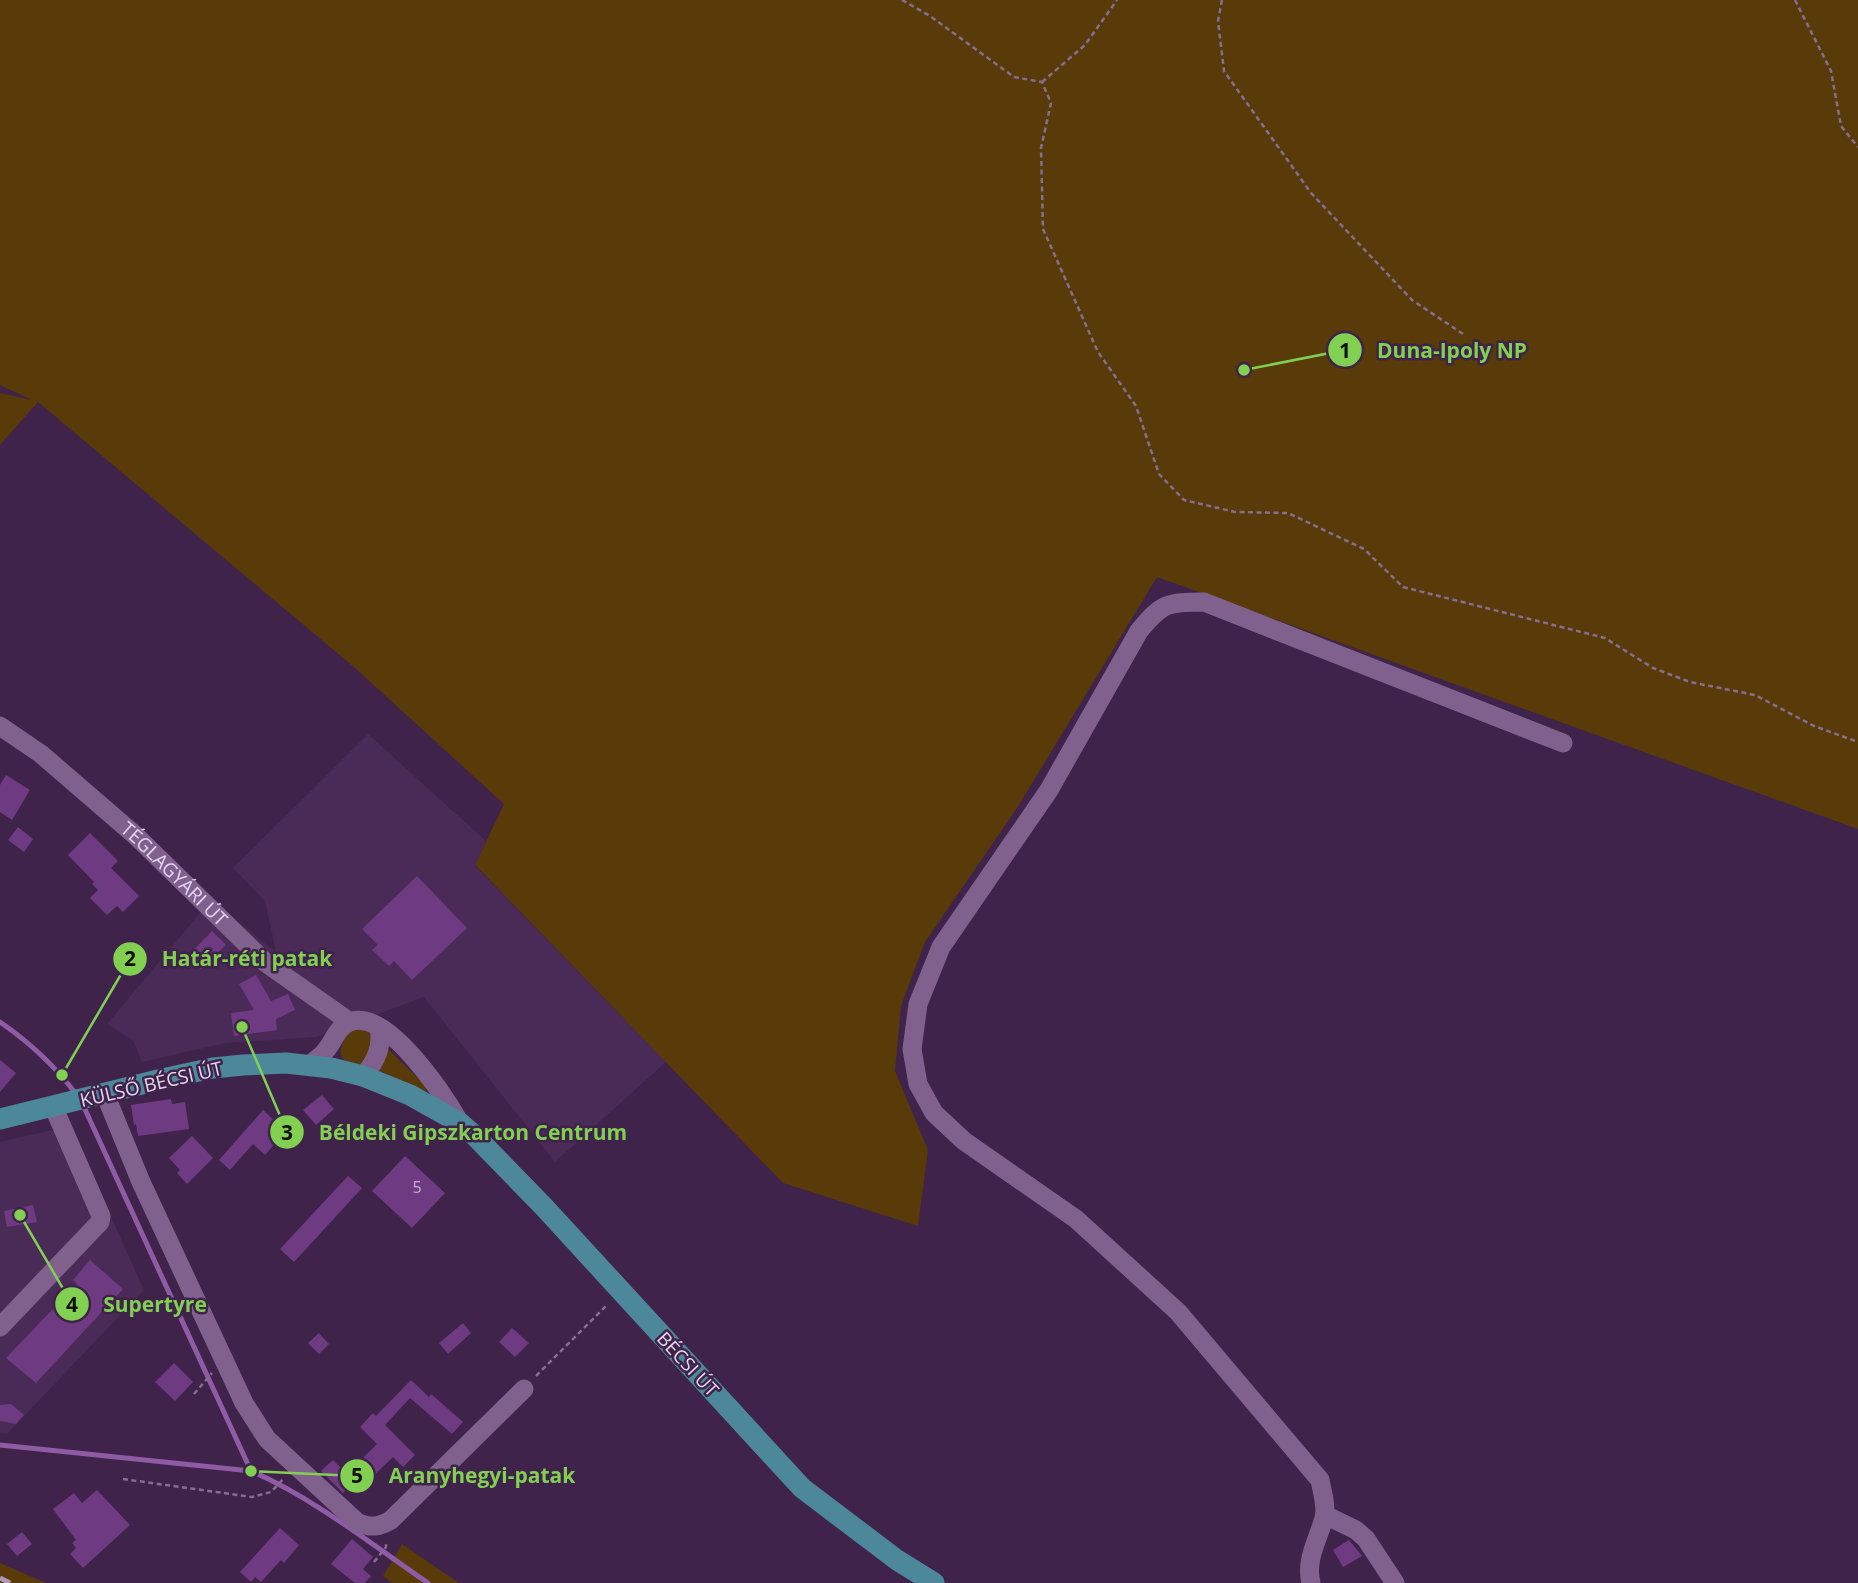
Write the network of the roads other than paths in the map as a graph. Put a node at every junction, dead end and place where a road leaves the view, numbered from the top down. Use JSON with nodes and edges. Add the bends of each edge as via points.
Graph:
{"nodes":[{"id":1,"x":0,"y":726,"type":"edge"},
{"id":2,"x":1563,"y":743,"type":"dead end"},
{"id":3,"x":350,"y":1021,"type":"junction"},
{"id":4,"x":379,"y":1028,"type":"junction"},
{"id":5,"x":322,"y":1061,"type":"junction"},
{"id":6,"x":363,"y":1076,"type":"junction"},
{"id":7,"x":105,"y":1094,"type":"junction"},
{"id":8,"x":53,"y":1107,"type":"junction"},
{"id":9,"x":0,"y":1119,"type":"edge"},
{"id":10,"x":460,"y":1123,"type":"junction"},
{"id":11,"x":0,"y":1327,"type":"edge"},
{"id":12,"x":524,"y":1388,"type":"road end"},
{"id":13,"x":1325,"y":1515,"type":"junction"},
{"id":14,"x":934,"y":1583,"type":"edge"},
{"id":15,"x":1311,"y":1583,"type":"edge"},
{"id":16,"x":1395,"y":1583,"type":"edge"}],
"edges":[{"from":1,"to":3,"type":"street","name":"TÉGLAGYÁRI ÚT","via":[[41,754],[136,836],[266,963]]},
{"from":2,"to":13,"type":"street","via":[[1204,602],[1173,602],[1155,612],[1139,631],[1049,790],[941,947],[918,1004],[912,1049],[918,1083],[934,1113],[964,1142],[1076,1219],[1178,1312],[1320,1480]]},
{"from":3,"to":4,"type":"street","via":[[361,1020]]},
{"from":3,"to":5,"type":"street"},
{"from":4,"to":6,"type":"street","via":[[378,1054]]},
{"from":4,"to":10,"type":"street","via":[[421,1066]]},
{"from":5,"to":6,"type":"main road","name":"KÜLSŐ BÉCSI ÚT"},
{"from":5,"to":7,"type":"main road","name":"KÜLSŐ BÉCSI ÚT","via":[[213,1068]]},
{"from":6,"to":10,"type":"main road","name":"KÜLSŐ BÉCSI ÚT"},
{"from":7,"to":8,"type":"main road","name":"KÜLSŐ BÉCSI ÚT"},
{"from":7,"to":12,"type":"street","via":[[244,1403],[267,1439],[358,1523],[381,1526],[391,1520]]},
{"from":8,"to":9,"type":"main road","name":"KÜLSŐ BÉCSI ÚT"},
{"from":8,"to":11,"type":"street","via":[[102,1216]]},
{"from":10,"to":14,"type":"main road","name":"BÉCSI ÚT","via":[[544,1207],[802,1488]]},
{"from":13,"to":15,"type":"street","via":[[1312,1550]]},
{"from":13,"to":16,"type":"street","via":[[1366,1539]]}]}
